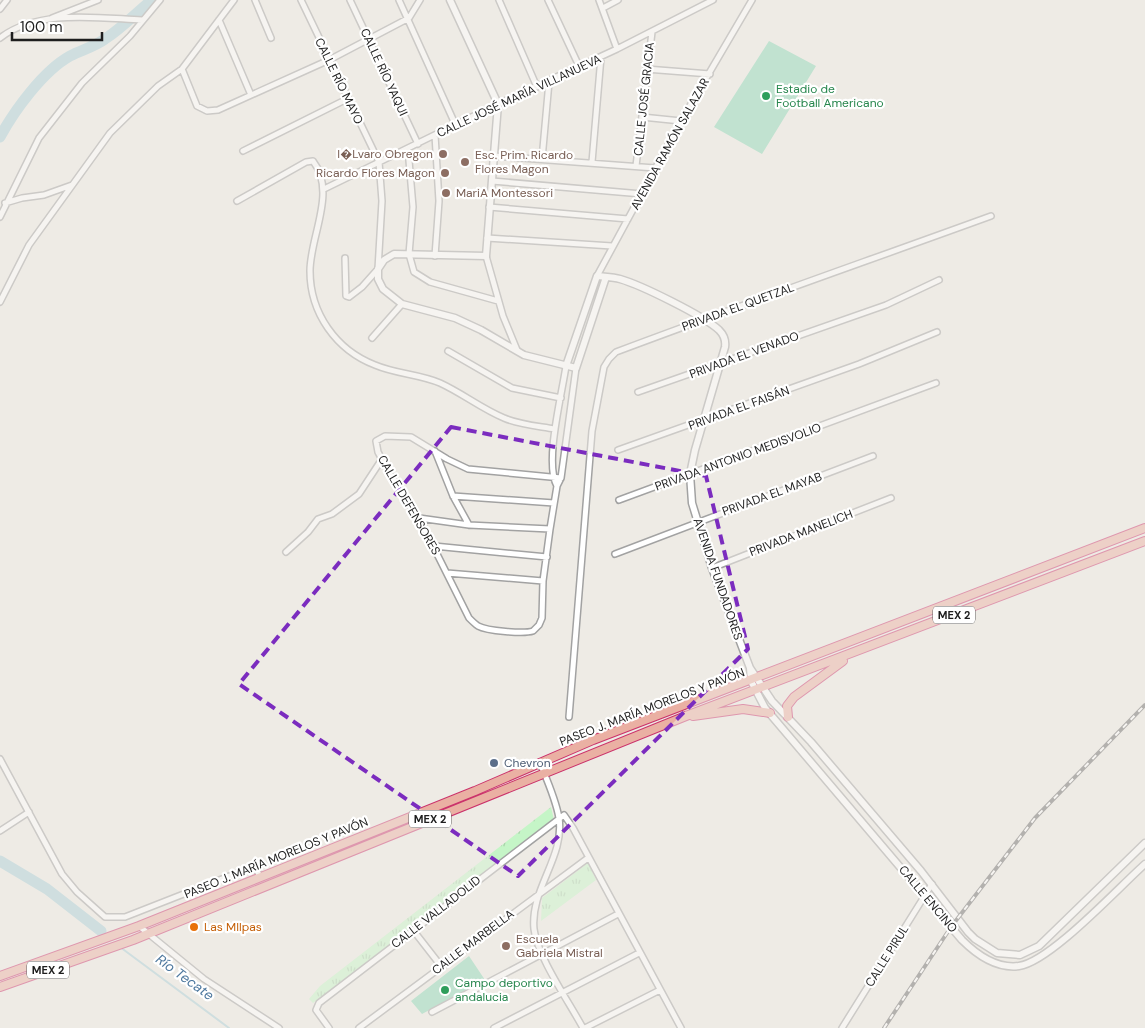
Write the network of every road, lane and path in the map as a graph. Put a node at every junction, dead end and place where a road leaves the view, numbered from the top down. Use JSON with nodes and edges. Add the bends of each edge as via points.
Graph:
{"nodes":[{"id":1,"x":7,"y":0,"type":"edge"},
{"id":2,"x":98,"y":0,"type":"edge"},
{"id":3,"x":160,"y":0,"type":"edge"},
{"id":4,"x":234,"y":0,"type":"edge"},
{"id":5,"x":254,"y":0,"type":"edge"},
{"id":6,"x":301,"y":0,"type":"edge"},
{"id":7,"x":350,"y":0,"type":"edge"},
{"id":8,"x":399,"y":0,"type":"edge"},
{"id":9,"x":420,"y":0,"type":"edge"},
{"id":10,"x":450,"y":0,"type":"edge"},
{"id":11,"x":499,"y":0,"type":"edge"},
{"id":12,"x":548,"y":0,"type":"edge"},
{"id":13,"x":599,"y":0,"type":"edge"},
{"id":14,"x":618,"y":0,"type":"edge"},
{"id":15,"x":713,"y":0,"type":"edge"},
{"id":16,"x":752,"y":0,"type":"edge"},
{"id":17,"x":603,"y":8,"type":"junction"},
{"id":18,"x":0,"y":10,"type":"edge"},
{"id":19,"x":408,"y":18,"type":"junction"},
{"id":20,"x":48,"y":19,"type":"junction"},
{"id":21,"x":142,"y":20,"type":"junction"},
{"id":22,"x":218,"y":20,"type":"junction"},
{"id":23,"x":652,"y":32,"type":"junction"},
{"id":24,"x":0,"y":38,"type":"edge"},
{"id":25,"x":272,"y":38,"type":"dead end"},
{"id":26,"x":368,"y":39,"type":"junction"},
{"id":27,"x":617,"y":49,"type":"junction"},
{"id":28,"x":601,"y":57,"type":"junction"},
{"id":29,"x":329,"y":60,"type":"junction"},
{"id":30,"x":579,"y":66,"type":"junction"},
{"id":31,"x":182,"y":69,"type":"junction"},
{"id":32,"x":646,"y":69,"type":"junction"},
{"id":33,"x":710,"y":74,"type":"junction"},
{"id":34,"x":549,"y":82,"type":"junction"},
{"id":35,"x":537,"y":87,"type":"junction"},
{"id":36,"x":251,"y":95,"type":"junction"},
{"id":37,"x":347,"y":99,"type":"junction"},
{"id":38,"x":498,"y":104,"type":"junction"},
{"id":39,"x":642,"y":116,"type":"junction"},
{"id":40,"x":681,"y":120,"type":"junction"},
{"id":41,"x":456,"y":126,"type":"junction"},
{"id":42,"x":435,"y":135,"type":"junction"},
{"id":43,"x":418,"y":144,"type":"junction"},
{"id":44,"x":408,"y":149,"type":"junction"},
{"id":45,"x":243,"y":151,"type":"dead end"},
{"id":46,"x":494,"y":156,"type":"junction"},
{"id":47,"x":542,"y":159,"type":"junction"},
{"id":48,"x":379,"y":162,"type":"junction"},
{"id":49,"x":592,"y":162,"type":"junction"},
{"id":50,"x":636,"y":166,"type":"junction"},
{"id":51,"x":655,"y":168,"type":"junction"},
{"id":52,"x":492,"y":181,"type":"junction"},
{"id":53,"x":73,"y":185,"type":"junction"},
{"id":54,"x":324,"y":189,"type":"junction"},
{"id":55,"x":642,"y":194,"type":"junction"},
{"id":56,"x":237,"y":201,"type":"dead end"},
{"id":57,"x":5,"y":203,"type":"junction"},
{"id":58,"x":489,"y":207,"type":"junction"},
{"id":59,"x":991,"y":216,"type":"dead end"},
{"id":60,"x":0,"y":217,"type":"edge"},
{"id":61,"x":628,"y":219,"type":"junction"},
{"id":62,"x":487,"y":238,"type":"junction"},
{"id":63,"x":612,"y":246,"type":"junction"},
{"id":64,"x":409,"y":254,"type":"junction"},
{"id":65,"x":435,"y":256,"type":"junction"},
{"id":66,"x":486,"y":256,"type":"junction"},
{"id":67,"x":345,"y":258,"type":"dead end"},
{"id":68,"x":605,"y":263,"type":"junction"},
{"id":69,"x":378,"y":269,"type":"junction"},
{"id":70,"x":597,"y":276,"type":"junction"},
{"id":71,"x":606,"y":277,"type":"junction"},
{"id":72,"x":939,"y":280,"type":"dead end"},
{"id":73,"x":498,"y":301,"type":"junction"},
{"id":74,"x":0,"y":302,"type":"edge"},
{"id":75,"x":402,"y":304,"type":"junction"},
{"id":76,"x":703,"y":320,"type":"junction"},
{"id":77,"x":937,"y":332,"type":"dead end"},
{"id":78,"x":372,"y":338,"type":"dead end"},
{"id":79,"x":448,"y":351,"type":"dead end"},
{"id":80,"x":518,"y":352,"type":"junction"},
{"id":81,"x":720,"y":364,"type":"junction"},
{"id":82,"x":566,"y":366,"type":"junction"},
{"id":83,"x":576,"y":368,"type":"junction"},
{"id":84,"x":936,"y":383,"type":"dead end"},
{"id":85,"x":638,"y":392,"type":"dead end"},
{"id":86,"x":561,"y":398,"type":"junction"},
{"id":87,"x":703,"y":421,"type":"junction"},
{"id":88,"x":555,"y":429,"type":"junction"},
{"id":89,"x":618,"y":450,"type":"dead end"},
{"id":90,"x":435,"y":452,"type":"junction"},
{"id":91,"x":873,"y":456,"type":"dead end"},
{"id":92,"x":382,"y":459,"type":"junction"},
{"id":93,"x":690,"y":474,"type":"junction"},
{"id":94,"x":552,"y":477,"type":"junction"},
{"id":95,"x":560,"y":478,"type":"junction"},
{"id":96,"x":557,"y":486,"type":"junction"},
{"id":97,"x":453,"y":496,"type":"junction"},
{"id":98,"x":891,"y":498,"type":"dead end"},
{"id":99,"x":619,"y":500,"type":"dead end"},
{"id":100,"x":554,"y":503,"type":"junction"},
{"id":101,"x":419,"y":518,"type":"junction"},
{"id":102,"x":696,"y":522,"type":"junction"},
{"id":103,"x":469,"y":525,"type":"junction"},
{"id":104,"x":1145,"y":528,"type":"edge"},
{"id":105,"x":550,"y":529,"type":"junction"},
{"id":106,"x":1145,"y":541,"type":"edge"},
{"id":107,"x":434,"y":546,"type":"junction"},
{"id":108,"x":286,"y":552,"type":"dead end"},
{"id":109,"x":615,"y":554,"type":"dead end"},
{"id":110,"x":547,"y":557,"type":"junction"},
{"id":111,"x":712,"y":568,"type":"junction"},
{"id":112,"x":447,"y":573,"type":"junction"},
{"id":113,"x":543,"y":581,"type":"junction"},
{"id":114,"x":542,"y":618,"type":"joint"},
{"id":115,"x":853,"y":654,"type":"junction"},
{"id":116,"x":755,"y":679,"type":"junction"},
{"id":117,"x":764,"y":688,"type":"junction"},
{"id":118,"x":755,"y":691,"type":"junction"},
{"id":119,"x":770,"y":713,"type":"junction"},
{"id":120,"x":686,"y":716,"type":"junction"},
{"id":121,"x":569,"y":717,"type":"dead end"},
{"id":122,"x":788,"y":717,"type":"junction"},
{"id":123,"x":0,"y":759,"type":"edge"},
{"id":124,"x":540,"y":763,"type":"junction"},
{"id":125,"x":544,"y":773,"type":"junction"},
{"id":126,"x":29,"y":812,"type":"junction"},
{"id":127,"x":559,"y":818,"type":"junction"},
{"id":128,"x":0,"y":831,"type":"edge"},
{"id":129,"x":1145,"y":843,"type":"edge"},
{"id":130,"x":588,"y":858,"type":"junction"},
{"id":131,"x":1145,"y":864,"type":"edge"},
{"id":132,"x":260,"y":877,"type":"junction"},
{"id":133,"x":932,"y":884,"type":"junction"},
{"id":134,"x":537,"y":895,"type":"junction"},
{"id":135,"x":925,"y":895,"type":"junction"},
{"id":136,"x":618,"y":914,"type":"junction"},
{"id":137,"x":139,"y":926,"type":"junction"},
{"id":138,"x":413,"y":930,"type":"junction"},
{"id":139,"x":148,"y":933,"type":"junction"},
{"id":140,"x":639,"y":953,"type":"junction"},
{"id":141,"x":543,"y":955,"type":"junction"},
{"id":142,"x":441,"y":966,"type":"junction"},
{"id":143,"x":0,"y":976,"type":"edge"},
{"id":144,"x":0,"y":987,"type":"edge"},
{"id":145,"x":660,"y":990,"type":"junction"},
{"id":146,"x":563,"y":991,"type":"junction"},
{"id":147,"x":432,"y":1012,"type":"dead end"},
{"id":148,"x":279,"y":1028,"type":"edge"},
{"id":149,"x":329,"y":1028,"type":"edge"},
{"id":150,"x":359,"y":1028,"type":"edge"},
{"id":151,"x":494,"y":1028,"type":"edge"},
{"id":152,"x":584,"y":1028,"type":"edge"},
{"id":153,"x":681,"y":1028,"type":"edge"},
{"id":154,"x":842,"y":1028,"type":"edge"}],
"edges":[{"from":1,"to":18,"type":"street"},
{"from":2,"to":20,"type":"street"},
{"from":3,"to":21,"type":"street"},
{"from":4,"to":22,"type":"street"},
{"from":5,"to":25,"type":"street"},
{"from":6,"to":29,"type":"street","name":"CALLE RÍO MAYO"},
{"from":7,"to":26,"type":"street","name":"CALLE RÍO YAQUI"},
{"from":8,"to":19,"type":"street"},
{"from":9,"to":19,"type":"street"},
{"from":10,"to":38,"type":"street"},
{"from":11,"to":35,"type":"street"},
{"from":12,"to":30,"type":"street"},
{"from":13,"to":17,"type":"street"},
{"from":14,"to":17,"type":"street"},
{"from":15,"to":23,"type":"street","name":"CALLE JOSÉ MARÍA VILLANUEVA"},
{"from":16,"to":33,"type":"street","name":"AVENIDA RAMÓN SALAZAR"},
{"from":17,"to":27,"type":"street"},
{"from":19,"to":26,"type":"street"},
{"from":19,"to":41,"type":"street"},
{"from":20,"to":21,"type":"street","via":[[114,17]]},
{"from":20,"to":24,"type":"street","via":[[12,29]]},
{"from":21,"to":57,"type":"street","via":[[82,83],[50,123]]},
{"from":22,"to":31,"type":"street"},
{"from":22,"to":36,"type":"street"},
{"from":23,"to":27,"type":"street","name":"CALLE JOSÉ MARÍA VILLANUEVA"},
{"from":23,"to":32,"type":"street","name":"CALLE JOSÉ GRACIA"},
{"from":26,"to":29,"type":"street"},
{"from":26,"to":43,"type":"street","name":"CALLE RÍO YAQUI"},
{"from":27,"to":28,"type":"street","name":"CALLE JOSÉ MARÍA VILLANUEVA"},
{"from":28,"to":30,"type":"street","name":"CALLE JOSÉ MARÍA VILLANUEVA"},
{"from":28,"to":49,"type":"street"},
{"from":29,"to":36,"type":"street"},
{"from":29,"to":37,"type":"street","name":"CALLE RÍO MAYO"},
{"from":30,"to":34,"type":"street","name":"CALLE JOSÉ MARÍA VILLANUEVA"},
{"from":31,"to":36,"type":"street","via":[[197,106],[207,111],[218,110]]},
{"from":31,"to":53,"type":"street","via":[[158,86],[110,133]]},
{"from":32,"to":33,"type":"street"},
{"from":32,"to":39,"type":"street","name":"CALLE JOSÉ GRACIA"},
{"from":33,"to":40,"type":"street","name":"AVENIDA RAMÓN SALAZAR"},
{"from":34,"to":35,"type":"street","name":"CALLE JOSÉ MARÍA VILLANUEVA"},
{"from":34,"to":47,"type":"street"},
{"from":35,"to":38,"type":"street","name":"CALLE JOSÉ MARÍA VILLANUEVA"},
{"from":37,"to":45,"type":"street"},
{"from":37,"to":48,"type":"street","name":"CALLE RÍO MAYO"},
{"from":38,"to":41,"type":"street","name":"CALLE JOSÉ MARÍA VILLANUEVA"},
{"from":38,"to":46,"type":"street"},
{"from":39,"to":40,"type":"street"},
{"from":39,"to":50,"type":"street","name":"CALLE JOSÉ GRACIA"},
{"from":40,"to":51,"type":"street","name":"AVENIDA RAMÓN SALAZAR"},
{"from":41,"to":42,"type":"street","name":"CALLE JOSÉ MARÍA VILLANUEVA"},
{"from":42,"to":43,"type":"street","name":"CALLE JOSÉ MARÍA VILLANUEVA"},
{"from":42,"to":65,"type":"street","via":[[439,200]]},
{"from":43,"to":44,"type":"street","name":"CALLE JOSÉ MARÍA VILLANUEVA"},
{"from":44,"to":48,"type":"street","name":"CALLE JOSÉ MARÍA VILLANUEVA"},
{"from":44,"to":64,"type":"street","via":[[413,207]]},
{"from":46,"to":47,"type":"street"},
{"from":46,"to":52,"type":"street"},
{"from":47,"to":49,"type":"street"},
{"from":48,"to":54,"type":"street","name":"CALLE JOSÉ MARÍA VILLANUEVA"},
{"from":48,"to":69,"type":"street","via":[[382,201]]},
{"from":49,"to":50,"type":"street"},
{"from":50,"to":51,"type":"street"},
{"from":51,"to":55,"type":"street","name":"AVENIDA RAMÓN SALAZAR"},
{"from":52,"to":55,"type":"street"},
{"from":52,"to":58,"type":"street"},
{"from":53,"to":57,"type":"street"},
{"from":53,"to":74,"type":"street","via":[[30,245]]},
{"from":54,"to":56,"type":"street","via":[[315,163],[310,161]]},
{"from":54,"to":88,"type":"street","via":[[311,254],[310,283],[318,311],[330,333],[375,365],[430,379],[516,422]]},
{"from":55,"to":61,"type":"street","name":"AVENIDA RAMÓN SALAZAR"},
{"from":57,"to":60,"type":"street"},
{"from":58,"to":61,"type":"street"},
{"from":58,"to":62,"type":"street"},
{"from":59,"to":76,"type":"street","name":"PRIVADA EL QUETZAL"},
{"from":61,"to":63,"type":"street","name":"AVENIDA RAMÓN SALAZAR"},
{"from":62,"to":63,"type":"street"},
{"from":62,"to":66,"type":"street"},
{"from":63,"to":68,"type":"street","name":"AVENIDA RAMÓN SALAZAR"},
{"from":64,"to":65,"type":"street"},
{"from":64,"to":69,"type":"street","via":[[389,256]]},
{"from":64,"to":73,"type":"street","via":[[412,268],[422,278]]},
{"from":65,"to":66,"type":"street"},
{"from":66,"to":73,"type":"street"},
{"from":67,"to":69,"type":"street","via":[[346,296],[354,294]]},
{"from":68,"to":70,"type":"street","name":"AVENIDA RAMÓN SALAZAR"},
{"from":68,"to":71,"type":"street","name":"AVENIDA RAMÓN SALAZAR"},
{"from":69,"to":75,"type":"street","via":[[383,289]]},
{"from":70,"to":71,"type":"street","name":"AVENIDA FUNDADORES"},
{"from":70,"to":82,"type":"street","name":"AVENIDA RAMÓN SALAZAR"},
{"from":71,"to":76,"type":"street","name":"AVENIDA FUNDADORES","via":[[634,284]]},
{"from":71,"to":83,"type":"street","name":"AVENIDA RAMÓN SALAZAR"},
{"from":72,"to":81,"type":"street","name":"PRIVADA EL VENADO","via":[[886,305]]},
{"from":73,"to":80,"type":"street"},
{"from":75,"to":78,"type":"street"},
{"from":75,"to":80,"type":"street","via":[[455,318]]},
{"from":76,"to":81,"type":"street","name":"AVENIDA FUNDADORES","via":[[725,339]]},
{"from":76,"to":121,"type":"street","name":"PRIVADA EL QUETZAL","via":[[616,352],[604,367],[592,431]]},
{"from":77,"to":87,"type":"street","name":"PRIVADA EL FAISÁN"},
{"from":79,"to":86,"type":"street","via":[[512,388]]},
{"from":80,"to":82,"type":"street"},
{"from":81,"to":85,"type":"street","name":"PRIVADA EL VENADO"},
{"from":81,"to":87,"type":"street","name":"AVENIDA FUNDADORES"},
{"from":82,"to":83,"type":"street"},
{"from":82,"to":86,"type":"street","name":"AVENIDA RAMÓN SALAZAR"},
{"from":83,"to":95,"type":"street","name":"AVENIDA RAMÓN SALAZAR"},
{"from":84,"to":93,"type":"street","name":"PRIVADA ANTONIO MEDISVOLIO"},
{"from":86,"to":88,"type":"street","name":"AVENIDA RAMÓN SALAZAR"},
{"from":87,"to":89,"type":"street","name":"PRIVADA EL FAISÁN"},
{"from":87,"to":93,"type":"street","name":"AVENIDA FUNDADORES"},
{"from":88,"to":94,"type":"street","name":"AVENIDA RAMÓN SALAZAR"},
{"from":90,"to":92,"type":"street","name":"CALLE DEFENSORES","via":[[411,437],[385,436],[376,441]]},
{"from":90,"to":94,"type":"street","via":[[468,469]]},
{"from":90,"to":97,"type":"street"},
{"from":91,"to":102,"type":"street","name":"PRIVADA EL MAYAB"},
{"from":92,"to":101,"type":"street","name":"CALLE DEFENSORES"},
{"from":92,"to":108,"type":"street","via":[[359,494],[332,514],[318,519]]},
{"from":93,"to":99,"type":"street","name":"PRIVADA ANTONIO MEDISVOLIO"},
{"from":93,"to":102,"type":"street","name":"AVENIDA FUNDADORES"},
{"from":94,"to":95,"type":"street"},
{"from":94,"to":96,"type":"street"},
{"from":95,"to":96,"type":"street","name":"AVENIDA RAMÓN SALAZAR"},
{"from":96,"to":100,"type":"street","name":"AVENIDA RAMÓN SALAZAR"},
{"from":97,"to":100,"type":"street"},
{"from":97,"to":103,"type":"street"},
{"from":98,"to":111,"type":"street","name":"PRIVADA MANELICH"},
{"from":100,"to":105,"type":"street","name":"AVENIDA RAMÓN SALAZAR"},
{"from":101,"to":103,"type":"street"},
{"from":101,"to":107,"type":"street","name":"CALLE DEFENSORES"},
{"from":102,"to":109,"type":"street","name":"PRIVADA EL MAYAB"},
{"from":102,"to":111,"type":"street","name":"AVENIDA FUNDADORES"},
{"from":103,"to":105,"type":"street"},
{"from":104,"to":116,"type":"highway","name":"PASEO J. MARÍA MORELOS Y PAVÓN","number":"MEX 2"},
{"from":105,"to":110,"type":"street","name":"AVENIDA RAMÓN SALAZAR"},
{"from":106,"to":115,"type":"highway","name":"PASEO J. MARÍA MORELOS Y PAVÓN","number":"MEX 2"},
{"from":107,"to":110,"type":"street"},
{"from":107,"to":112,"type":"street","name":"CALLE DEFENSORES"},
{"from":110,"to":113,"type":"street","name":"AVENIDA RAMÓN SALAZAR"},
{"from":111,"to":116,"type":"street","name":"AVENIDA FUNDADORES"},
{"from":112,"to":113,"type":"street"},
{"from":112,"to":114,"type":"street","name":"CALLE DEFENSORES","via":[[473,622],[483,628],[530,632],[536,629]]},
{"from":113,"to":114,"type":"street","name":"AVENIDA RAMÓN SALAZAR"},
{"from":115,"to":117,"type":"highway","name":"PASEO J. MARÍA MORELOS Y PAVÓN","number":"MEX 2"},
{"from":115,"to":122,"type":"highway","via":[[794,697],[787,706]]},
{"from":116,"to":117,"type":"street","name":"CALLE ENCINO"},
{"from":116,"to":118,"type":"street","name":"CALLE ENCINO"},
{"from":116,"to":124,"type":"highway","name":"PASEO J. MARÍA MORELOS Y PAVÓN","number":"MEX 2"},
{"from":117,"to":118,"type":"highway","name":"PASEO J. MARÍA MORELOS Y PAVÓN","number":"MEX 2"},
{"from":117,"to":122,"type":"street","name":"CALLE ENCINO"},
{"from":118,"to":119,"type":"street","name":"CALLE ENCINO"},
{"from":118,"to":120,"type":"highway","name":"PASEO J. MARÍA MORELOS Y PAVÓN","number":"MEX 2"},
{"from":119,"to":120,"type":"highway","via":[[743,708]]},
{"from":119,"to":135,"type":"street","name":"CALLE ENCINO"},
{"from":120,"to":125,"type":"highway","name":"PASEO J. MARÍA MORELOS Y PAVÓN","number":"MEX 2"},
{"from":122,"to":133,"type":"street","name":"CALLE ENCINO"},
{"from":123,"to":126,"type":"street"},
{"from":124,"to":125,"type":"street"},
{"from":124,"to":132,"type":"highway","name":"PASEO J. MARÍA MORELOS Y PAVÓN","number":"MEX 2"},
{"from":125,"to":127,"type":"street"},
{"from":125,"to":139,"type":"highway","name":"PASEO J. MARÍA MORELOS Y PAVÓN","number":"MEX 2"},
{"from":126,"to":128,"type":"street"},
{"from":126,"to":132,"type":"street","via":[[68,882],[105,917],[125,917],[255,866]]},
{"from":127,"to":130,"type":"street","via":[[564,815]]},
{"from":127,"to":134,"type":"street","via":[[555,850]]},
{"from":127,"to":138,"type":"street","name":"CALLE VALLADOLID"},
{"from":129,"to":133,"type":"street","name":"CALLE ENCINO","via":[[1049,937],[1020,955],[997,953],[975,939]]},
{"from":130,"to":134,"type":"street","name":"CALLE MARBELLA"},
{"from":130,"to":136,"type":"street"},
{"from":131,"to":135,"type":"street","name":"CALLE ENCINO","via":[[1052,950],[1020,966],[995,964],[977,954]]},
{"from":132,"to":137,"type":"highway","name":"PASEO J. MARÍA MORELOS Y PAVÓN","number":"MEX 2"},
{"from":133,"to":135,"type":"street","name":"CALLE PIRUL"},
{"from":134,"to":141,"type":"street","via":[[535,931]]},
{"from":134,"to":142,"type":"street","name":"CALLE MARBELLA"},
{"from":135,"to":154,"type":"street","name":"CALLE PIRUL"},
{"from":136,"to":140,"type":"street"},
{"from":136,"to":141,"type":"street"},
{"from":137,"to":139,"type":"street"},
{"from":137,"to":143,"type":"highway","name":"PASEO J. MARÍA MORELOS Y PAVÓN","number":"MEX 2"},
{"from":138,"to":142,"type":"street"},
{"from":138,"to":149,"type":"street","name":"CALLE VALLADOLID","via":[[319,1003],[315,1008]]},
{"from":139,"to":144,"type":"highway","name":"PASEO J. MARÍA MORELOS Y PAVÓN","number":"MEX 2"},
{"from":139,"to":148,"type":"street","via":[[204,979]]},
{"from":140,"to":145,"type":"street"},
{"from":140,"to":146,"type":"street"},
{"from":141,"to":146,"type":"street"},
{"from":141,"to":147,"type":"street"},
{"from":142,"to":150,"type":"street","name":"CALLE MARBELLA"},
{"from":145,"to":152,"type":"street"},
{"from":145,"to":153,"type":"street"},
{"from":146,"to":151,"type":"street"},
{"from":146,"to":152,"type":"street"}]}
